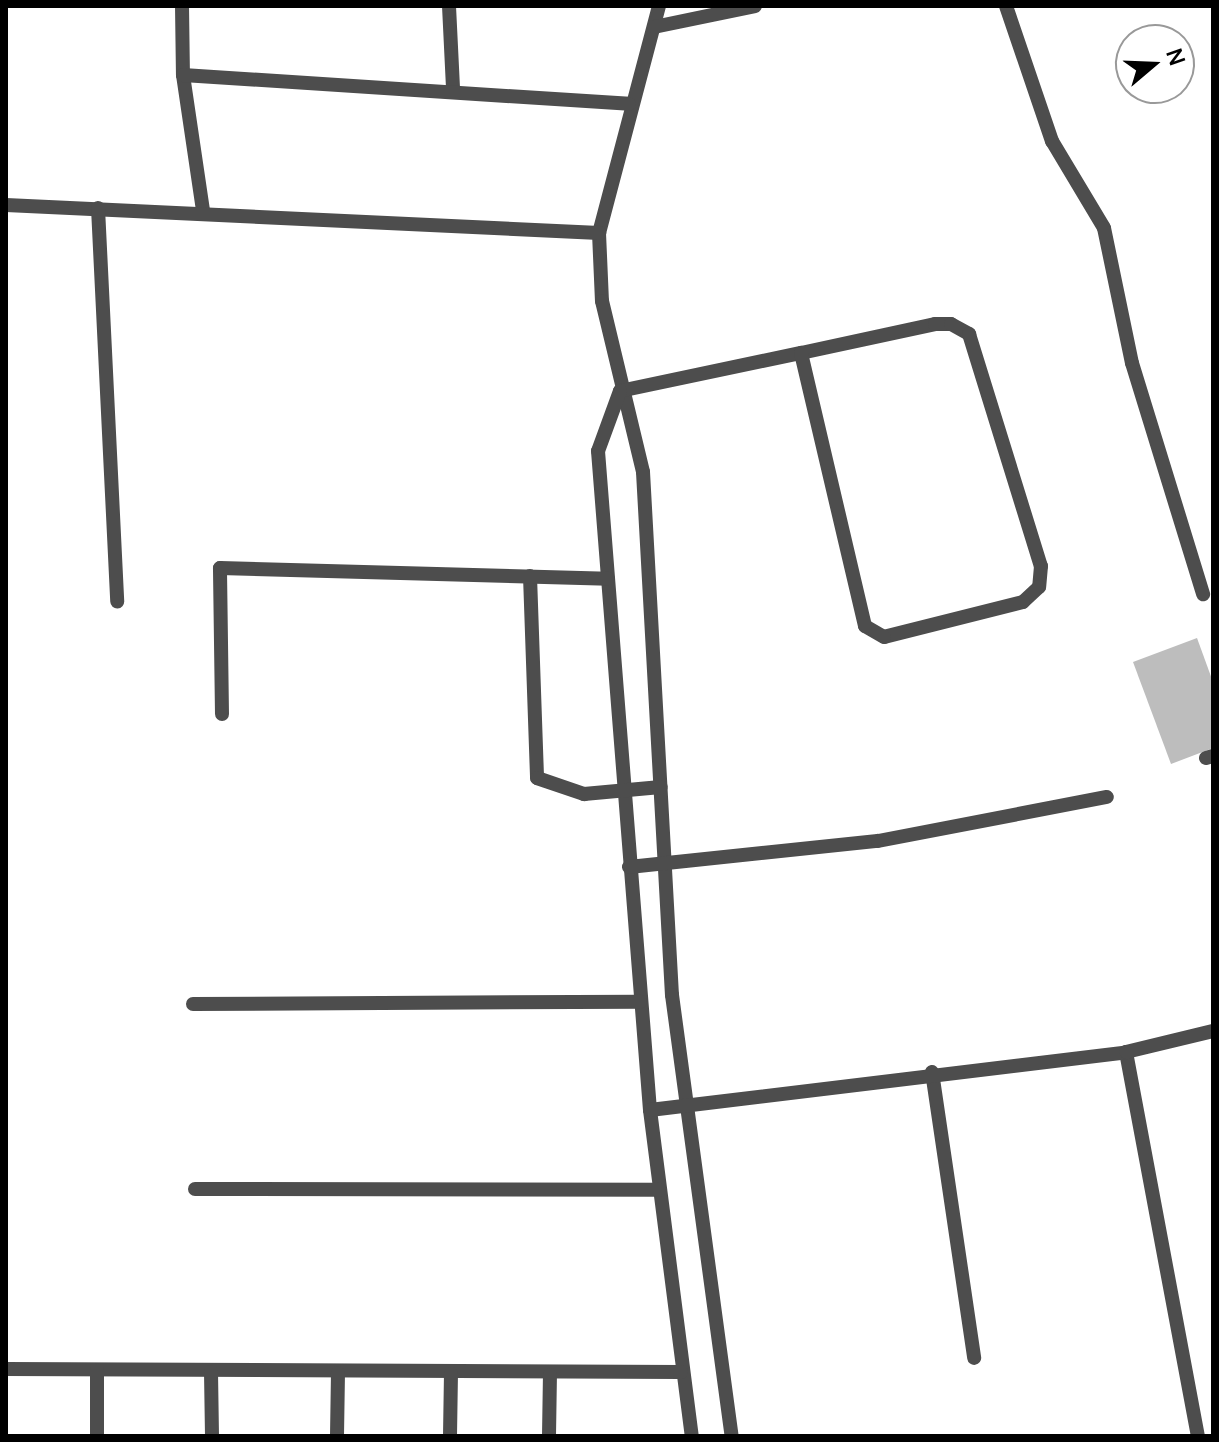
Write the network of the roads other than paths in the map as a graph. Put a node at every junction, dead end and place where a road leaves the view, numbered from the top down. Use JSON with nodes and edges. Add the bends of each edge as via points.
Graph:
{"nodes":[{"id":1,"x":182,"y":6,"type":"edge"},
{"id":2,"x":449,"y":6,"type":"edge"},
{"id":3,"x":659,"y":6,"type":"edge"},
{"id":4,"x":755,"y":6,"type":"edge"},
{"id":5,"x":1006,"y":6,"type":"edge"},
{"id":6,"x":654,"y":27,"type":"junction"},
{"id":7,"x":183,"y":75,"type":"junction"},
{"id":8,"x":453,"y":89,"type":"junction"},
{"id":9,"x":629,"y":104,"type":"junction"},
{"id":10,"x":6,"y":205,"type":"edge"},
{"id":11,"x":98,"y":208,"type":"junction"},
{"id":12,"x":203,"y":210,"type":"junction"},
{"id":13,"x":599,"y":233,"type":"junction"},
{"id":14,"x":801,"y":353,"type":"junction"},
{"id":15,"x":620,"y":391,"type":"junction"},
{"id":16,"x":530,"y":576,"type":"junction"},
{"id":17,"x":608,"y":579,"type":"junction"},
{"id":18,"x":1203,"y":594,"type":"dead end"},
{"id":19,"x":117,"y":602,"type":"dead end"},
{"id":20,"x":222,"y":714,"type":"dead end"},
{"id":21,"x":661,"y":787,"type":"junction"},
{"id":22,"x":623,"y":792,"type":"junction"},
{"id":23,"x":1107,"y":797,"type":"dead end"},
{"id":24,"x":663,"y":863,"type":"junction"},
{"id":25,"x":629,"y":867,"type":"junction"},
{"id":26,"x":640,"y":1002,"type":"junction"},
{"id":27,"x":193,"y":1004,"type":"dead end"},
{"id":28,"x":1213,"y":1031,"type":"edge"},
{"id":29,"x":1126,"y":1052,"type":"junction"},
{"id":30,"x":932,"y":1072,"type":"junction"},
{"id":31,"x":683,"y":1106,"type":"junction"},
{"id":32,"x":650,"y":1110,"type":"junction"},
{"id":33,"x":195,"y":1189,"type":"dead end"},
{"id":34,"x":659,"y":1190,"type":"junction"},
{"id":35,"x":974,"y":1358,"type":"dead end"},
{"id":36,"x":6,"y":1369,"type":"edge"},
{"id":37,"x":97,"y":1370,"type":"junction"},
{"id":38,"x":211,"y":1372,"type":"junction"},
{"id":39,"x":681,"y":1372,"type":"junction"},
{"id":40,"x":338,"y":1373,"type":"junction"},
{"id":41,"x":451,"y":1374,"type":"junction"},
{"id":42,"x":550,"y":1375,"type":"junction"},
{"id":43,"x":97,"y":1436,"type":"edge"},
{"id":44,"x":212,"y":1436,"type":"edge"},
{"id":45,"x":337,"y":1436,"type":"edge"},
{"id":46,"x":450,"y":1436,"type":"edge"},
{"id":47,"x":549,"y":1436,"type":"edge"},
{"id":48,"x":692,"y":1436,"type":"edge"},
{"id":49,"x":732,"y":1436,"type":"edge"},
{"id":50,"x":1198,"y":1436,"type":"edge"}],
"edges":[{"from":1,"to":7,"type":"street"},
{"from":2,"to":8,"type":"street"},
{"from":3,"to":6,"type":"street"},
{"from":4,"to":6,"type":"street"},
{"from":5,"to":18,"type":"street","via":[[1052,141],[1104,228],[1132,363]]},
{"from":6,"to":9,"type":"street"},
{"from":7,"to":8,"type":"street"},
{"from":7,"to":12,"type":"street"},
{"from":8,"to":9,"type":"street"},
{"from":9,"to":13,"type":"street"},
{"from":10,"to":11,"type":"street"},
{"from":11,"to":12,"type":"street"},
{"from":11,"to":19,"type":"street"},
{"from":12,"to":13,"type":"street"},
{"from":13,"to":15,"type":"street","via":[[602,301]]},
{"from":14,"to":14,"type":"street","via":[[935,324],[969,334],[1041,566],[1039,587],[1023,602],[884,637],[865,626]]},
{"from":14,"to":15,"type":"street"},
{"from":15,"to":17,"type":"street","via":[[598,451]]},
{"from":15,"to":21,"type":"street","via":[[643,472]]},
{"from":16,"to":17,"type":"street"},
{"from":16,"to":20,"type":"street","via":[[220,568]]},
{"from":16,"to":22,"type":"street","via":[[537,778],[584,794]]},
{"from":17,"to":22,"type":"street"},
{"from":21,"to":22,"type":"street"},
{"from":21,"to":24,"type":"street"},
{"from":22,"to":25,"type":"street"},
{"from":23,"to":24,"type":"street","via":[[878,841]]},
{"from":24,"to":25,"type":"street"},
{"from":24,"to":31,"type":"street"},
{"from":25,"to":26,"type":"street"},
{"from":26,"to":27,"type":"street"},
{"from":26,"to":32,"type":"street"},
{"from":28,"to":29,"type":"street"},
{"from":29,"to":30,"type":"street"},
{"from":29,"to":50,"type":"street"},
{"from":30,"to":31,"type":"street"},
{"from":30,"to":35,"type":"street"},
{"from":31,"to":32,"type":"street"},
{"from":31,"to":49,"type":"street"},
{"from":32,"to":34,"type":"street"},
{"from":33,"to":34,"type":"street"},
{"from":34,"to":39,"type":"street"},
{"from":36,"to":37,"type":"street"},
{"from":37,"to":38,"type":"street"},
{"from":37,"to":43,"type":"street"},
{"from":38,"to":40,"type":"street"},
{"from":38,"to":44,"type":"street"},
{"from":39,"to":42,"type":"street"},
{"from":39,"to":48,"type":"street"},
{"from":40,"to":41,"type":"street"},
{"from":40,"to":45,"type":"street"},
{"from":41,"to":42,"type":"street"},
{"from":41,"to":46,"type":"street"},
{"from":42,"to":47,"type":"street"}]}
